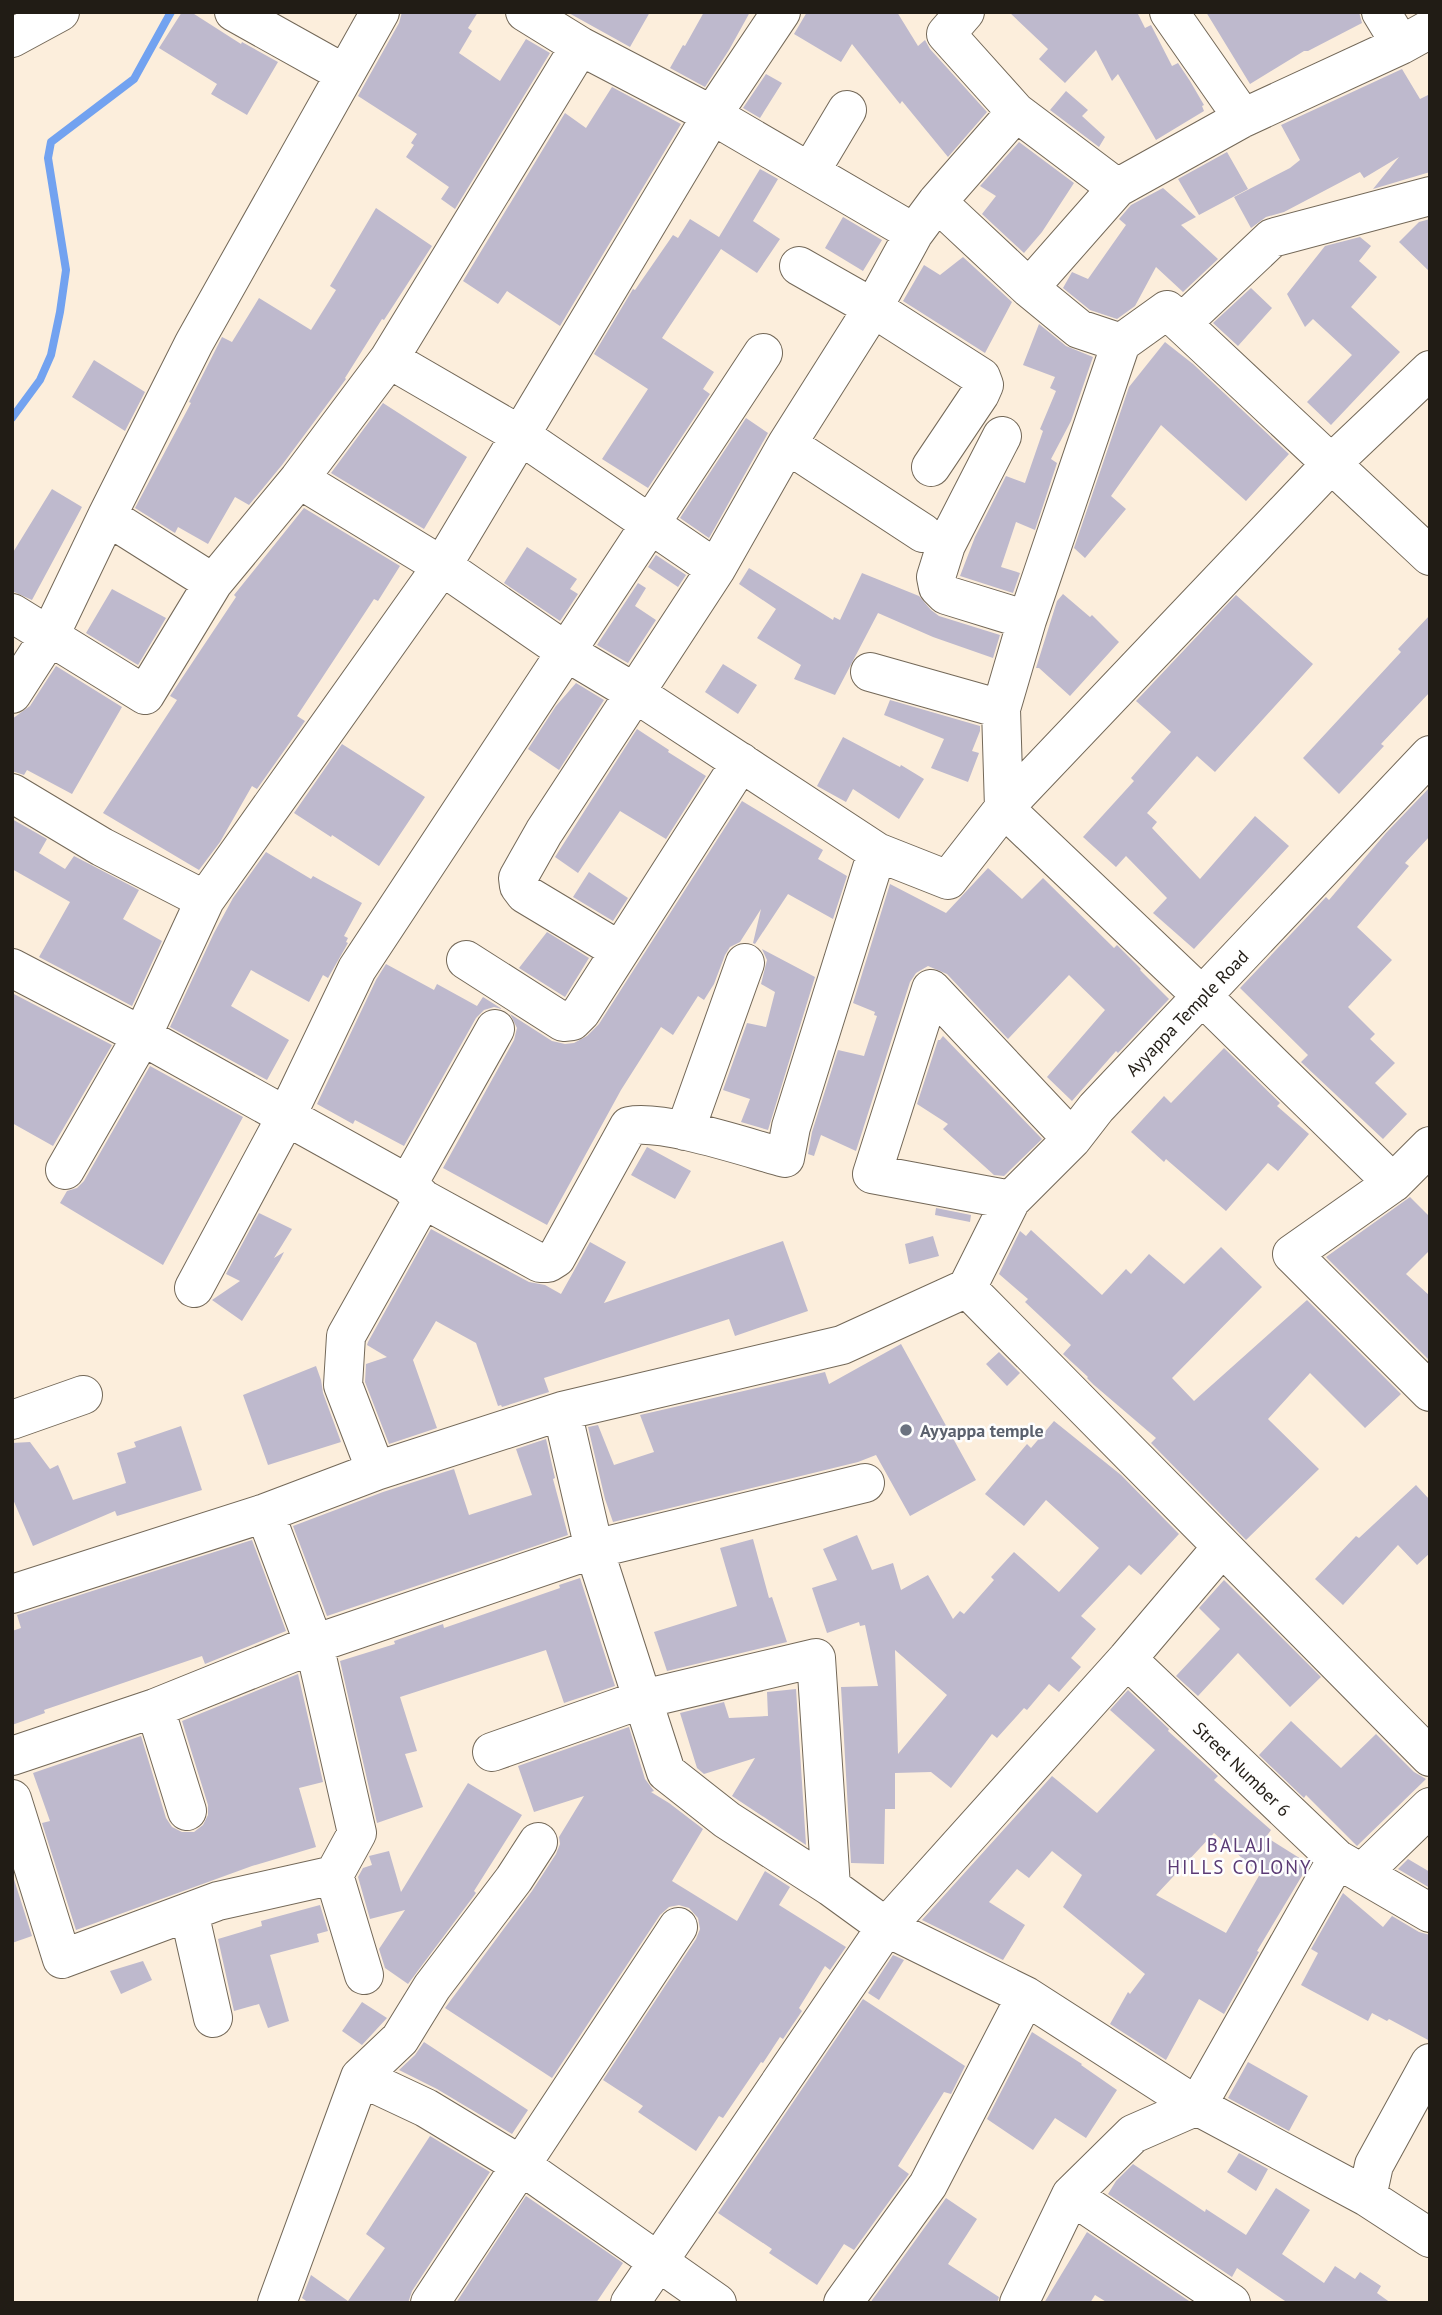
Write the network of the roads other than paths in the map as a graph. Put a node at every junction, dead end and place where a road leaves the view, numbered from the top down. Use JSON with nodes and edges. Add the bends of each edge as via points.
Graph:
{"nodes":[{"id":1,"x":60,"y":12,"type":"edge"},
{"id":2,"x":234,"y":12,"type":"edge"},
{"id":3,"x":380,"y":12,"type":"edge"},
{"id":4,"x":525,"y":12,"type":"edge"},
{"id":5,"x":781,"y":12,"type":"edge"},
{"id":6,"x":965,"y":12,"type":"edge"},
{"id":7,"x":1169,"y":12,"type":"edge"},
{"id":8,"x":1381,"y":12,"type":"edge"},
{"id":9,"x":1415,"y":37,"type":"edge"},
{"id":10,"x":12,"y":38,"type":"edge"},
{"id":11,"x":580,"y":46,"type":"junction"},
{"id":12,"x":345,"y":74,"type":"junction"},
{"id":13,"x":847,"y":110,"type":"dead end"},
{"id":14,"x":1016,"y":112,"type":"junction"},
{"id":15,"x":712,"y":115,"type":"junction"},
{"id":16,"x":1243,"y":118,"type":"junction"},
{"id":17,"x":810,"y":172,"type":"junction"},
{"id":18,"x":1117,"y":188,"type":"junction"},
{"id":19,"x":1430,"y":196,"type":"edge"},
{"id":20,"x":937,"y":202,"type":"junction"},
{"id":21,"x":914,"y":233,"type":"junction"},
{"id":22,"x":799,"y":266,"type":"dead end"},
{"id":23,"x":1029,"y":288,"type":"junction"},
{"id":24,"x":873,"y":308,"type":"junction"},
{"id":25,"x":1182,"y":323,"type":"junction"},
{"id":26,"x":1121,"y":343,"type":"junction"},
{"id":27,"x":763,"y":353,"type":"dead end"},
{"id":28,"x":389,"y":359,"type":"junction"},
{"id":29,"x":1430,"y":370,"type":"edge"},
{"id":30,"x":520,"y":435,"type":"junction"},
{"id":31,"x":1002,"y":436,"type":"dead end"},
{"id":32,"x":787,"y":444,"type":"junction"},
{"id":33,"x":1332,"y":463,"type":"junction"},
{"id":34,"x":931,"y":467,"type":"dead end"},
{"id":35,"x":299,"y":479,"type":"junction"},
{"id":36,"x":107,"y":516,"type":"junction"},
{"id":37,"x":650,"y":524,"type":"junction"},
{"id":38,"x":923,"y":533,"type":"dead end"},
{"id":39,"x":1430,"y":556,"type":"edge"},
{"id":40,"x":442,"y":566,"type":"junction"},
{"id":41,"x":716,"y":569,"type":"junction"},
{"id":42,"x":213,"y":583,"type":"junction"},
{"id":43,"x":12,"y":613,"type":"edge"},
{"id":44,"x":1027,"y":620,"type":"junction"},
{"id":45,"x":50,"y":635,"type":"junction"},
{"id":46,"x":568,"y":653,"type":"junction"},
{"id":47,"x":870,"y":672,"type":"dead end"},
{"id":48,"x":635,"y":693,"type":"junction"},
{"id":49,"x":12,"y":694,"type":"edge"},
{"id":50,"x":1001,"y":709,"type":"junction"},
{"id":51,"x":1430,"y":755,"type":"edge"},
{"id":52,"x":741,"y":762,"type":"junction"},
{"id":53,"x":12,"y":793,"type":"edge"},
{"id":54,"x":1004,"y":808,"type":"junction"},
{"id":55,"x":877,"y":852,"type":"junction"},
{"id":56,"x":205,"y":900,"type":"junction"},
{"id":57,"x":620,"y":951,"type":"junction"},
{"id":58,"x":466,"y":960,"type":"dead end"},
{"id":59,"x":745,"y":963,"type":"dead end"},
{"id":60,"x":12,"y":968,"type":"edge"},
{"id":61,"x":1203,"y":997,"type":"junction"},
{"id":62,"x":495,"y":1028,"type":"dead end"},
{"id":63,"x":142,"y":1035,"type":"junction"},
{"id":64,"x":287,"y":1115,"type":"junction"},
{"id":65,"x":685,"y":1131,"type":"junction"},
{"id":66,"x":1072,"y":1139,"type":"junction"},
{"id":67,"x":1430,"y":1146,"type":"edge"},
{"id":68,"x":65,"y":1170,"type":"dead end"},
{"id":69,"x":1394,"y":1183,"type":"junction"},
{"id":70,"x":416,"y":1192,"type":"junction"},
{"id":71,"x":1011,"y":1200,"type":"junction"},
{"id":72,"x":194,"y":1288,"type":"dead end"},
{"id":73,"x":967,"y":1288,"type":"junction"},
{"id":74,"x":1430,"y":1392,"type":"edge"},
{"id":75,"x":83,"y":1395,"type":"dead end"},
{"id":76,"x":562,"y":1411,"type":"junction"},
{"id":77,"x":12,"y":1420,"type":"edge"},
{"id":78,"x":376,"y":1471,"type":"junction"},
{"id":79,"x":865,"y":1483,"type":"dead end"},
{"id":80,"x":265,"y":1513,"type":"junction"},
{"id":81,"x":1222,"y":1547,"type":"junction"},
{"id":82,"x":594,"y":1549,"type":"junction"},
{"id":83,"x":12,"y":1594,"type":"edge"},
{"id":84,"x":314,"y":1644,"type":"junction"},
{"id":85,"x":1127,"y":1659,"type":"junction"},
{"id":86,"x":643,"y":1699,"type":"junction"},
{"id":87,"x":155,"y":1708,"type":"junction"},
{"id":88,"x":492,"y":1752,"type":"dead end"},
{"id":89,"x":12,"y":1756,"type":"edge"},
{"id":90,"x":1430,"y":1757,"type":"edge"},
{"id":91,"x":12,"y":1799,"type":"edge"},
{"id":92,"x":1430,"y":1807,"type":"edge"},
{"id":93,"x":187,"y":1811,"type":"dead end"},
{"id":94,"x":538,"y":1842,"type":"dead end"},
{"id":95,"x":1349,"y":1866,"type":"junction"},
{"id":96,"x":334,"y":1875,"type":"junction"},
{"id":97,"x":831,"y":1887,"type":"junction"},
{"id":98,"x":189,"y":1912,"type":"junction"},
{"id":99,"x":1430,"y":1913,"type":"edge"},
{"id":100,"x":678,"y":1927,"type":"dead end"},
{"id":101,"x":886,"y":1927,"type":"junction"},
{"id":102,"x":364,"y":1975,"type":"dead end"},
{"id":103,"x":1027,"y":1996,"type":"junction"},
{"id":104,"x":213,"y":2018,"type":"dead end"},
{"id":105,"x":1430,"y":2063,"type":"edge"},
{"id":106,"x":360,"y":2077,"type":"junction"},
{"id":107,"x":1197,"y":2106,"type":"junction"},
{"id":108,"x":519,"y":2164,"type":"junction"},
{"id":109,"x":1071,"y":2195,"type":"junction"},
{"id":110,"x":1367,"y":2197,"type":"junction"},
{"id":111,"x":1430,"y":2238,"type":"edge"},
{"id":112,"x":658,"y":2262,"type":"junction"},
{"id":113,"x":277,"y":2303,"type":"edge"},
{"id":114,"x":430,"y":2303,"type":"edge"},
{"id":115,"x":631,"y":2303,"type":"edge"},
{"id":116,"x":717,"y":2303,"type":"edge"},
{"id":117,"x":843,"y":2303,"type":"edge"},
{"id":118,"x":1019,"y":2303,"type":"edge"},
{"id":119,"x":1231,"y":2303,"type":"edge"}],
"edges":[{"from":1,"to":10,"type":"street"},
{"from":2,"to":12,"type":"street"},
{"from":3,"to":12,"type":"street"},
{"from":4,"to":11,"type":"street"},
{"from":5,"to":15,"type":"street"},
{"from":6,"to":14,"type":"street","via":[[946,34]]},
{"from":7,"to":16,"type":"street"},
{"from":8,"to":9,"type":"street"},
{"from":9,"to":16,"type":"street"},
{"from":11,"to":15,"type":"street"},
{"from":11,"to":28,"type":"street"},
{"from":12,"to":36,"type":"street","via":[[194,343]]},
{"from":13,"to":17,"type":"street"},
{"from":14,"to":18,"type":"street"},
{"from":14,"to":20,"type":"street"},
{"from":15,"to":17,"type":"street"},
{"from":15,"to":30,"type":"street"},
{"from":16,"to":18,"type":"street"},
{"from":17,"to":21,"type":"street"},
{"from":18,"to":23,"type":"street"},
{"from":19,"to":25,"type":"street","via":[[1272,238]]},
{"from":20,"to":21,"type":"street"},
{"from":20,"to":23,"type":"street"},
{"from":21,"to":24,"type":"street"},
{"from":22,"to":24,"type":"street"},
{"from":23,"to":26,"type":"street","via":[[1079,329]]},
{"from":24,"to":32,"type":"street"},
{"from":24,"to":34,"type":"street","via":[[981,377],[984,385]]},
{"from":25,"to":26,"type":"street","via":[[1167,310]]},
{"from":25,"to":33,"type":"street"},
{"from":26,"to":44,"type":"street"},
{"from":27,"to":37,"type":"street"},
{"from":28,"to":30,"type":"street"},
{"from":28,"to":35,"type":"street"},
{"from":29,"to":33,"type":"street"},
{"from":30,"to":37,"type":"street"},
{"from":30,"to":40,"type":"street"},
{"from":31,"to":44,"type":"street","via":[[947,545],[936,577],[946,595]]},
{"from":32,"to":38,"type":"street"},
{"from":32,"to":41,"type":"street"},
{"from":33,"to":39,"type":"street"},
{"from":33,"to":54,"type":"street"},
{"from":35,"to":40,"type":"street"},
{"from":35,"to":42,"type":"street"},
{"from":36,"to":42,"type":"street"},
{"from":36,"to":45,"type":"street"},
{"from":37,"to":41,"type":"street"},
{"from":37,"to":46,"type":"street"},
{"from":40,"to":46,"type":"street"},
{"from":40,"to":56,"type":"street"},
{"from":41,"to":48,"type":"street"},
{"from":42,"to":45,"type":"street","via":[[145,695]]},
{"from":43,"to":45,"type":"street"},
{"from":44,"to":50,"type":"street"},
{"from":45,"to":49,"type":"street"},
{"from":46,"to":48,"type":"street"},
{"from":46,"to":64,"type":"street","via":[[357,970]]},
{"from":47,"to":50,"type":"street"},
{"from":48,"to":52,"type":"street"},
{"from":48,"to":57,"type":"street","via":[[518,877],[525,894]]},
{"from":50,"to":54,"type":"street"},
{"from":51,"to":61,"type":"street","name":"Ayyappa Temple Road"},
{"from":52,"to":55,"type":"street"},
{"from":52,"to":57,"type":"street"},
{"from":53,"to":56,"type":"street","via":[[102,847]]},
{"from":54,"to":55,"type":"street","via":[[948,880]]},
{"from":54,"to":61,"type":"street"},
{"from":55,"to":65,"type":"street","via":[[785,1158]]},
{"from":56,"to":63,"type":"street"},
{"from":57,"to":58,"type":"street","via":[[581,1012],[563,1022]]},
{"from":59,"to":65,"type":"street"},
{"from":60,"to":63,"type":"street"},
{"from":61,"to":66,"type":"street","name":"Ayyappa Temple Road"},
{"from":61,"to":69,"type":"street"},
{"from":62,"to":70,"type":"street"},
{"from":63,"to":64,"type":"street"},
{"from":63,"to":68,"type":"street"},
{"from":64,"to":70,"type":"street"},
{"from":64,"to":72,"type":"street"},
{"from":65,"to":70,"type":"street","via":[[643,1123],[629,1126],[556,1258],[548,1263],[540,1264]]},
{"from":66,"to":71,"type":"street","name":"Ayyappa Temple Road"},
{"from":66,"to":71,"type":"street","via":[[931,989],[872,1174]]},
{"from":67,"to":69,"type":"street"},
{"from":69,"to":74,"type":"street","via":[[1292,1254]]},
{"from":70,"to":78,"type":"street","via":[[346,1336],[343,1384]]},
{"from":71,"to":73,"type":"street","name":"Ayyappa Temple Road"},
{"from":73,"to":76,"type":"street","via":[[842,1345]]},
{"from":73,"to":81,"type":"street"},
{"from":75,"to":77,"type":"street"},
{"from":76,"to":78,"type":"street"},
{"from":76,"to":82,"type":"street"},
{"from":78,"to":80,"type":"street"},
{"from":79,"to":82,"type":"street"},
{"from":80,"to":83,"type":"street"},
{"from":80,"to":84,"type":"street"},
{"from":81,"to":85,"type":"street"},
{"from":81,"to":90,"type":"street"},
{"from":82,"to":84,"type":"street"},
{"from":82,"to":86,"type":"street"},
{"from":84,"to":87,"type":"street"},
{"from":84,"to":96,"type":"street","via":[[357,1833]]},
{"from":85,"to":95,"type":"street","name":"Street Number 6"},
{"from":85,"to":101,"type":"street"},
{"from":86,"to":88,"type":"street"},
{"from":86,"to":97,"type":"street","via":[[666,1772],[727,1820]]},
{"from":86,"to":97,"type":"street","via":[[816,1658]]},
{"from":87,"to":89,"type":"street"},
{"from":87,"to":93,"type":"street"},
{"from":91,"to":98,"type":"street","via":[[62,1959]]},
{"from":92,"to":95,"type":"street"},
{"from":94,"to":106,"type":"street","via":[[432,1987],[400,2039]]},
{"from":95,"to":99,"type":"street","name":"Street Number 6"},
{"from":95,"to":107,"type":"street"},
{"from":96,"to":98,"type":"street"},
{"from":96,"to":102,"type":"street"},
{"from":97,"to":101,"type":"street"},
{"from":98,"to":104,"type":"street"},
{"from":100,"to":108,"type":"street"},
{"from":101,"to":103,"type":"street"},
{"from":101,"to":112,"type":"street"},
{"from":103,"to":107,"type":"street"},
{"from":103,"to":117,"type":"street","via":[[928,2185]]},
{"from":105,"to":110,"type":"street","via":[[1374,2165]]},
{"from":106,"to":108,"type":"street","via":[[426,2108]]},
{"from":106,"to":113,"type":"street"},
{"from":107,"to":109,"type":"street","via":[[1133,2134]]},
{"from":107,"to":110,"type":"street"},
{"from":108,"to":112,"type":"street"},
{"from":108,"to":114,"type":"street"},
{"from":109,"to":118,"type":"street"},
{"from":109,"to":119,"type":"street"},
{"from":110,"to":111,"type":"street"},
{"from":112,"to":115,"type":"street"},
{"from":112,"to":116,"type":"street"}]}
